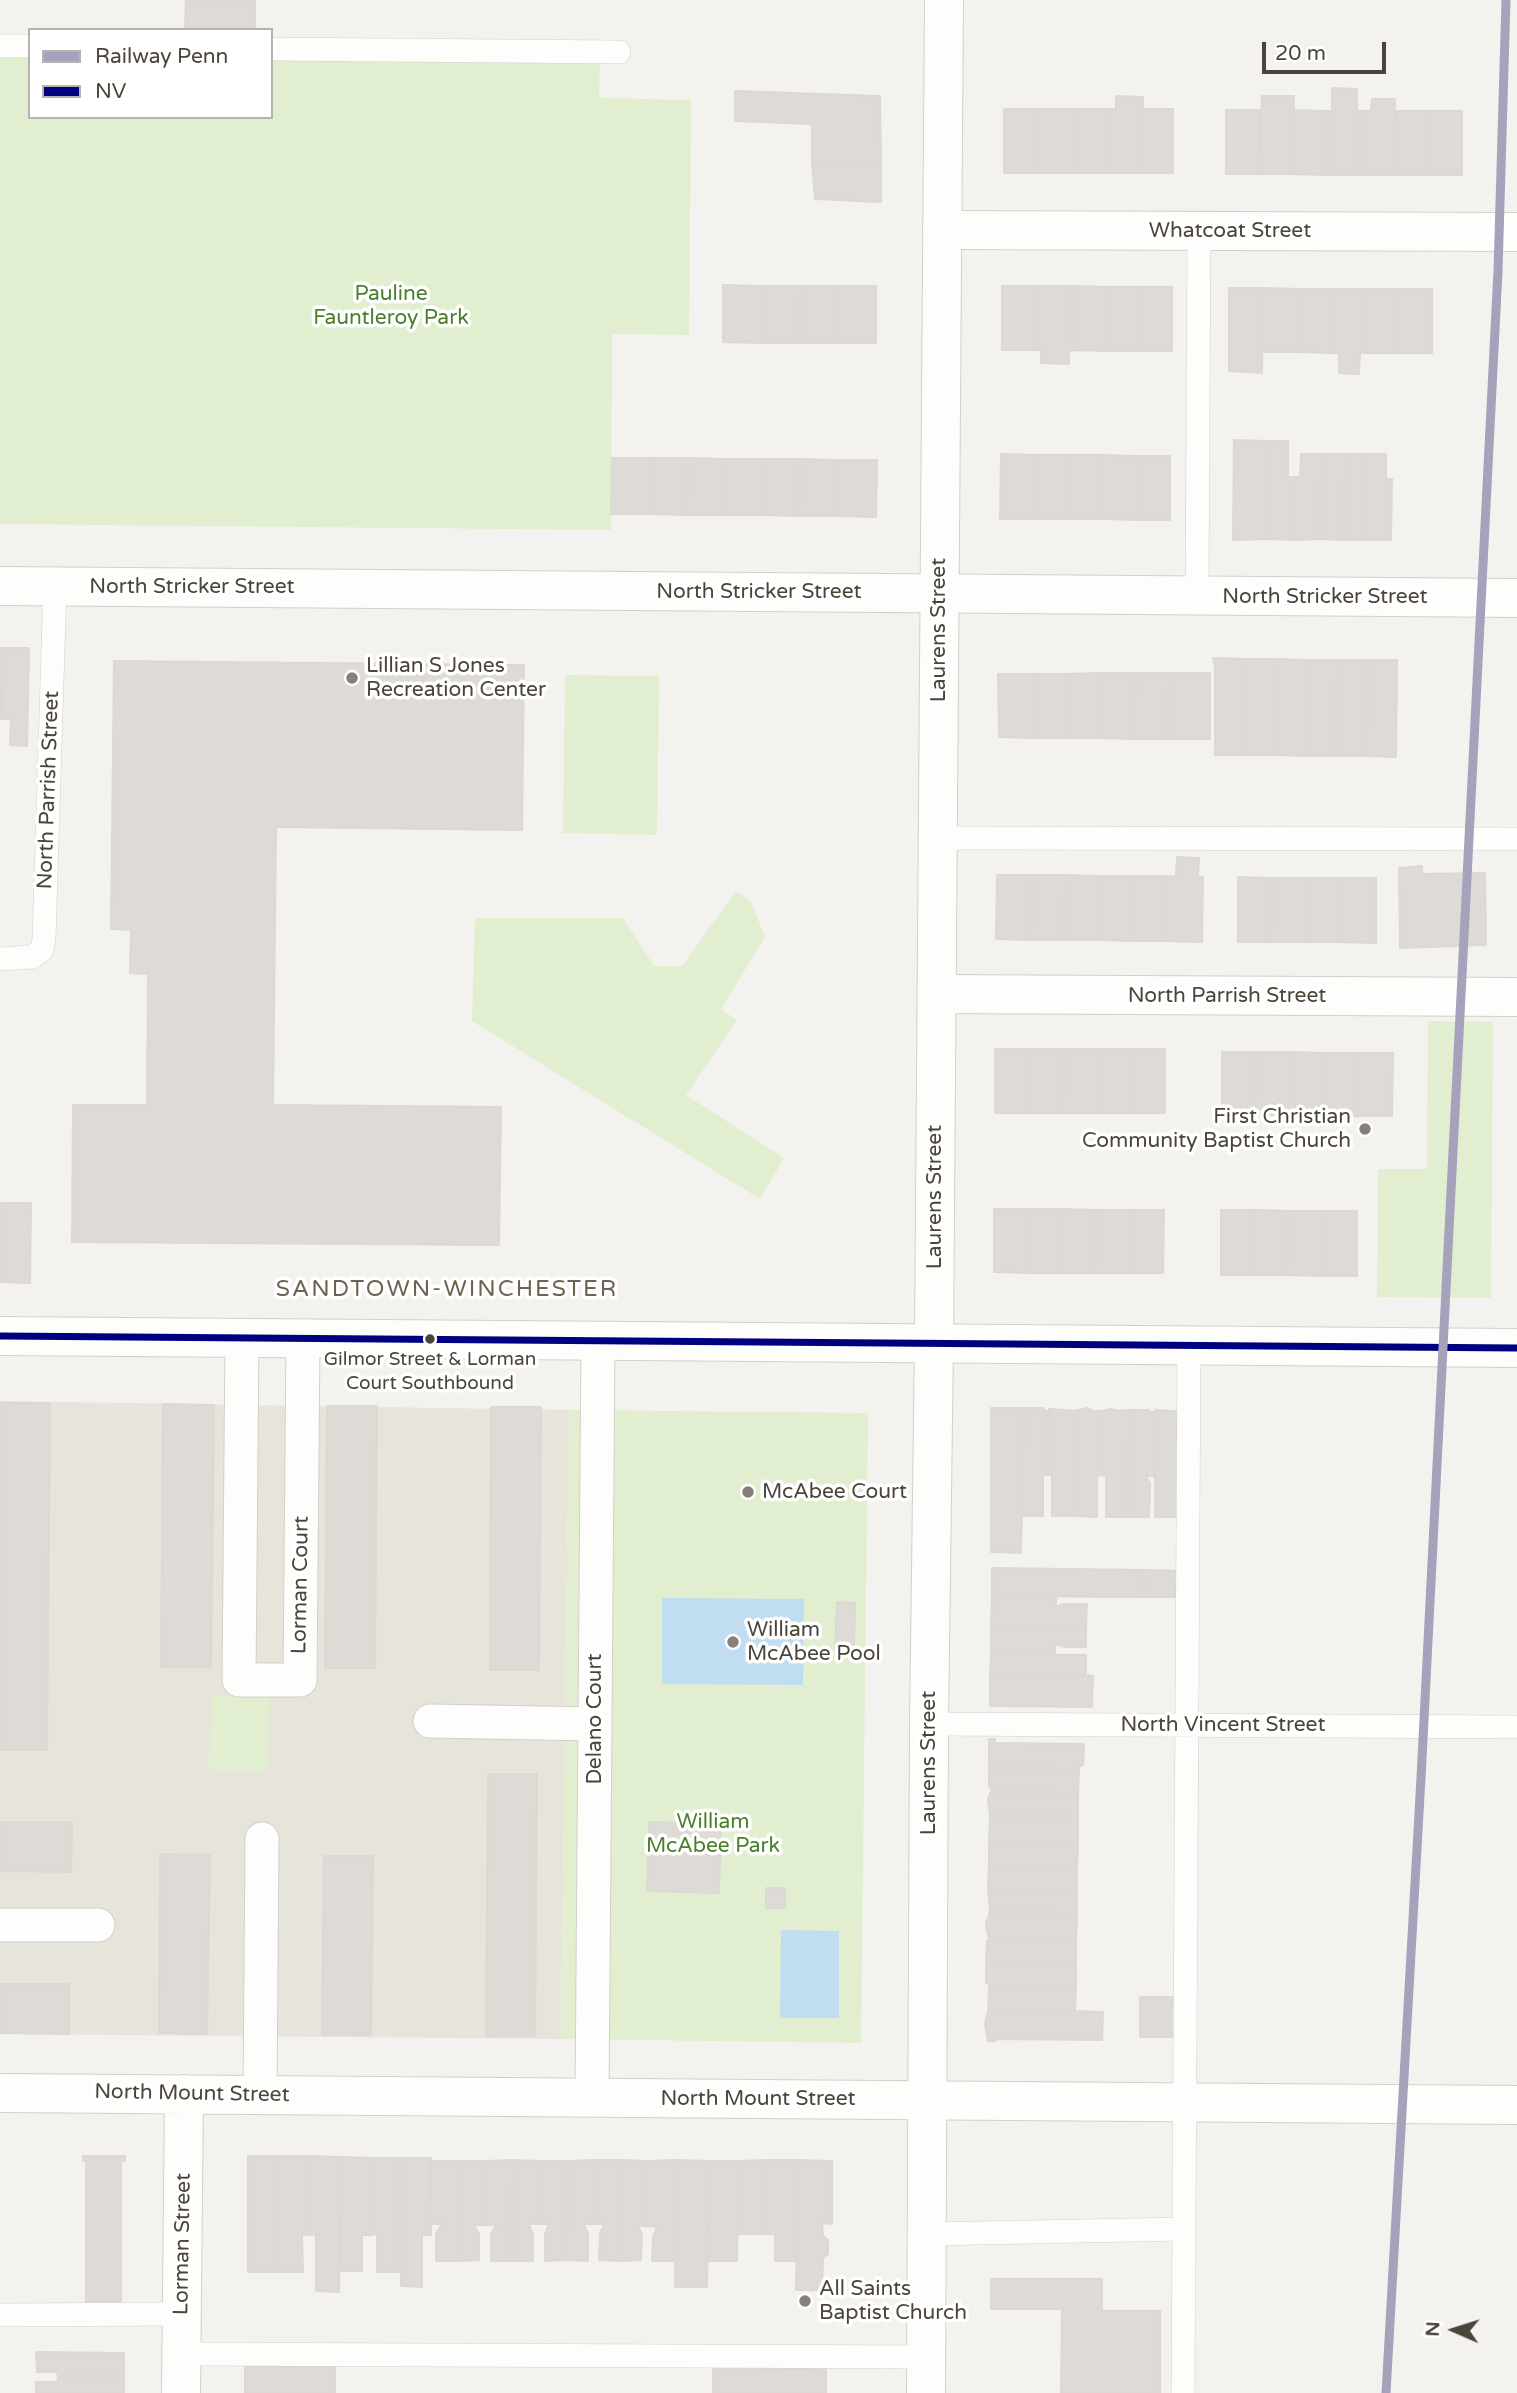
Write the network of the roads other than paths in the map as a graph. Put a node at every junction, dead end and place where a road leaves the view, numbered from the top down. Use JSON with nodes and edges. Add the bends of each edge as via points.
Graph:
{"nodes":[{"id":1,"x":944,"y":0,"type":"edge"},
{"id":2,"x":0,"y":46,"type":"edge"},
{"id":3,"x":28,"y":46,"type":"edge"},
{"id":4,"x":273,"y":49,"type":"edge"},
{"id":5,"x":619,"y":52,"type":"dead end"},
{"id":6,"x":942,"y":230,"type":"junction"},
{"id":7,"x":1199,"y":231,"type":"junction"},
{"id":8,"x":1517,"y":232,"type":"edge"},
{"id":9,"x":0,"y":586,"type":"edge"},
{"id":10,"x":55,"y":586,"type":"junction"},
{"id":11,"x":939,"y":594,"type":"junction"},
{"id":12,"x":1197,"y":596,"type":"junction"},
{"id":13,"x":1517,"y":598,"type":"edge"},
{"id":14,"x":938,"y":838,"type":"junction"},
{"id":15,"x":1517,"y":839,"type":"edge"},
{"id":16,"x":0,"y":959,"type":"edge"},
{"id":17,"x":937,"y":994,"type":"junction"},
{"id":18,"x":1517,"y":997,"type":"edge"},
{"id":19,"x":0,"y":1336,"type":"edge"},
{"id":20,"x":242,"y":1338,"type":"junction"},
{"id":21,"x":303,"y":1339,"type":"junction"},
{"id":22,"x":598,"y":1341,"type":"junction"},
{"id":23,"x":934,"y":1343,"type":"junction"},
{"id":24,"x":1189,"y":1346,"type":"junction"},
{"id":25,"x":1517,"y":1348,"type":"edge"},
{"id":26,"x":430,"y":1720,"type":"dead end"},
{"id":27,"x":595,"y":1724,"type":"junction"},
{"id":28,"x":929,"y":1724,"type":"junction"},
{"id":29,"x":1187,"y":1725,"type":"junction"},
{"id":30,"x":1517,"y":1727,"type":"edge"},
{"id":31,"x":262,"y":1839,"type":"dead end"},
{"id":32,"x":0,"y":1925,"type":"edge"},
{"id":33,"x":98,"y":1925,"type":"dead end"},
{"id":34,"x":0,"y":2093,"type":"edge"},
{"id":35,"x":184,"y":2094,"type":"junction"},
{"id":36,"x":260,"y":2095,"type":"junction"},
{"id":37,"x":592,"y":2098,"type":"junction"},
{"id":38,"x":927,"y":2101,"type":"junction"},
{"id":39,"x":1184,"y":2102,"type":"junction"},
{"id":40,"x":1517,"y":2105,"type":"edge"},
{"id":41,"x":1184,"y":2229,"type":"junction"},
{"id":42,"x":928,"y":2234,"type":"junction"},
{"id":43,"x":182,"y":2314,"type":"junction"},
{"id":44,"x":0,"y":2315,"type":"edge"},
{"id":45,"x":181,"y":2354,"type":"junction"},
{"id":46,"x":927,"y":2375,"type":"edge"},
{"id":47,"x":181,"y":2393,"type":"edge"},
{"id":48,"x":1183,"y":2393,"type":"edge"}],
"edges":[{"from":1,"to":6,"type":"street","name":"Laurens Street"},
{"from":2,"to":3,"type":"lane"},
{"from":4,"to":5,"type":"lane"},
{"from":6,"to":7,"type":"street","name":"Whatcoat Street"},
{"from":6,"to":11,"type":"street","name":"Laurens Street"},
{"from":7,"to":8,"type":"street","name":"Whatcoat Street"},
{"from":7,"to":12,"type":"lane"},
{"from":9,"to":10,"type":"street","name":"North Stricker Street"},
{"from":10,"to":11,"type":"street","name":"North Stricker Street"},
{"from":10,"to":16,"type":"lane","name":"North Parrish Street","via":[[43,950],[33,957]]},
{"from":11,"to":12,"type":"street","name":"North Stricker Street"},
{"from":11,"to":14,"type":"street","name":"Laurens Street"},
{"from":12,"to":13,"type":"street","name":"North Stricker Street"},
{"from":14,"to":15,"type":"lane"},
{"from":14,"to":17,"type":"street","name":"Laurens Street"},
{"from":17,"to":18,"type":"street","name":"North Parrish Street"},
{"from":17,"to":23,"type":"street","name":"Laurens Street"},
{"from":19,"to":20,"type":"street"},
{"from":20,"to":21,"type":"street"},
{"from":20,"to":21,"type":"street","name":"Lorman Court","via":[[239,1680],[300,1680]]},
{"from":21,"to":22,"type":"street"},
{"from":22,"to":23,"type":"street"},
{"from":22,"to":27,"type":"street","name":"Delano Court"},
{"from":23,"to":24,"type":"street"},
{"from":23,"to":28,"type":"street","name":"Laurens Street"},
{"from":24,"to":25,"type":"street"},
{"from":24,"to":29,"type":"lane"},
{"from":26,"to":27,"type":"street"},
{"from":27,"to":37,"type":"street","name":"Delano Court"},
{"from":28,"to":29,"type":"lane","name":"North Vincent Street"},
{"from":28,"to":38,"type":"street","name":"Laurens Street"},
{"from":29,"to":30,"type":"lane","name":"North Vincent Street"},
{"from":29,"to":39,"type":"lane"},
{"from":31,"to":36,"type":"street"},
{"from":32,"to":33,"type":"street"},
{"from":34,"to":35,"type":"street","name":"North Mount Street"},
{"from":35,"to":36,"type":"street","name":"North Mount Street"},
{"from":35,"to":43,"type":"street","name":"Lorman Street"},
{"from":36,"to":37,"type":"street","name":"North Mount Street"},
{"from":37,"to":38,"type":"street","name":"North Mount Street"},
{"from":38,"to":39,"type":"street","name":"North Mount Street"},
{"from":38,"to":42,"type":"street","name":"Laurens Street"},
{"from":39,"to":40,"type":"street","name":"North Mount Street"},
{"from":39,"to":41,"type":"lane"},
{"from":41,"to":42,"type":"lane"},
{"from":41,"to":48,"type":"lane"},
{"from":42,"to":46,"type":"street","name":"Laurens Street"},
{"from":43,"to":44,"type":"lane"},
{"from":43,"to":45,"type":"street","name":"Lorman Street"},
{"from":45,"to":46,"type":"lane"},
{"from":45,"to":47,"type":"street","name":"Lorman Street"}]}
